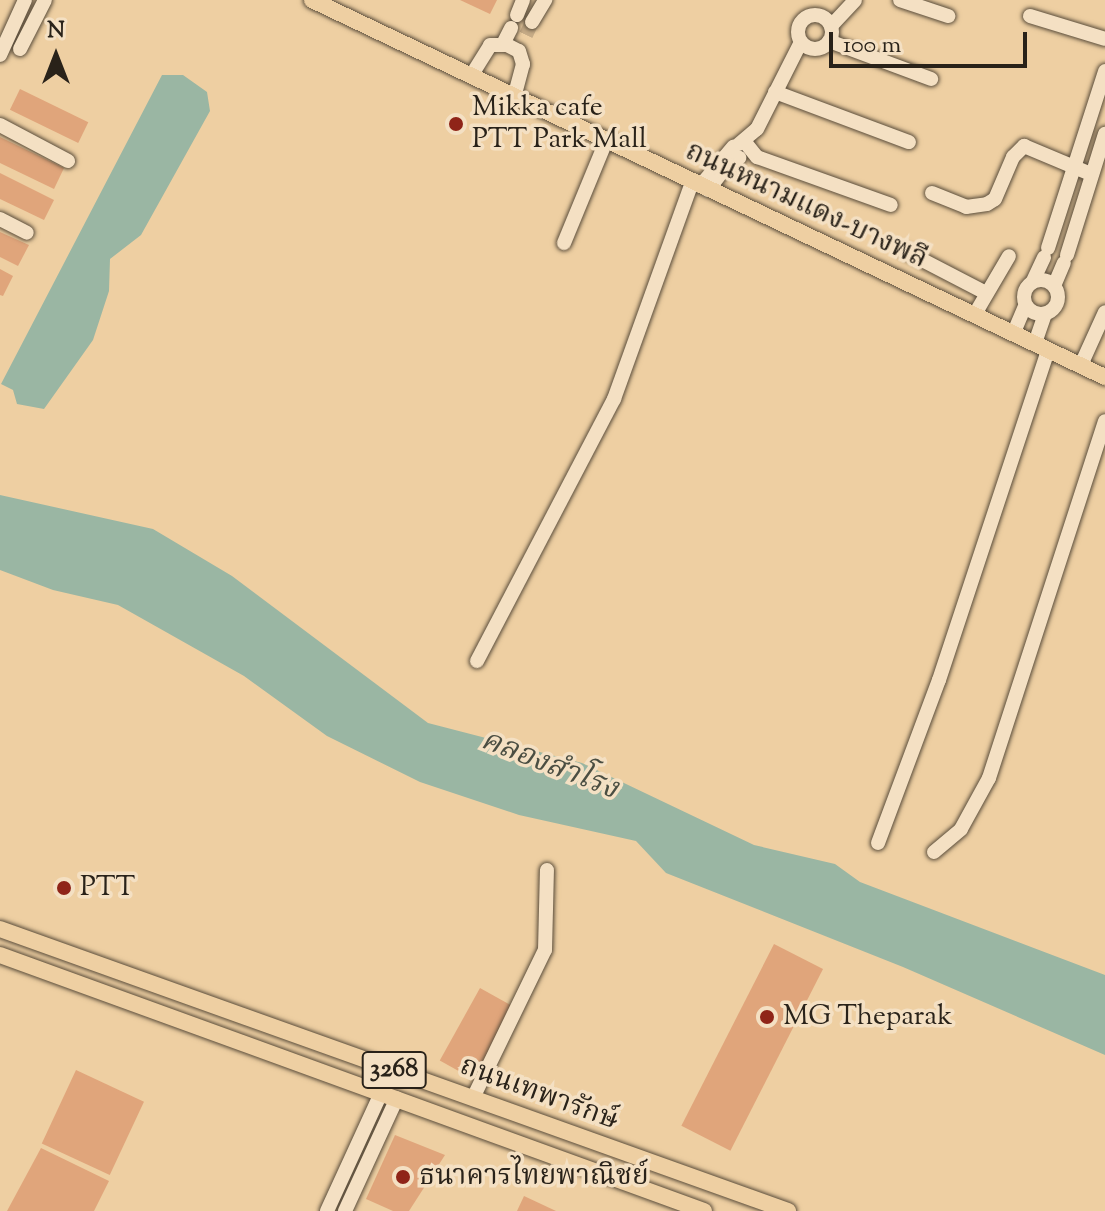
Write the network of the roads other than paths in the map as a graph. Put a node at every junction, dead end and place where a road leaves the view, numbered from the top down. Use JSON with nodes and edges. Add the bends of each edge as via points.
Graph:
{"nodes":[{"id":1,"x":45,"y":0,"type":"edge"},
{"id":2,"x":312,"y":0,"type":"edge"},
{"id":3,"x":523,"y":0,"type":"edge"},
{"id":4,"x":855,"y":0,"type":"edge"},
{"id":5,"x":900,"y":0,"type":"edge"},
{"id":6,"x":21,"y":1,"type":"edge"},
{"id":7,"x":540,"y":2,"type":"edge"},
{"id":8,"x":948,"y":16,"type":"dead end"},
{"id":9,"x":1030,"y":16,"type":"dead end"},
{"id":10,"x":831,"y":26,"type":"junction"},
{"id":11,"x":1105,"y":39,"type":"edge"},
{"id":12,"x":829,"y":41,"type":"junction"},
{"id":13,"x":801,"y":42,"type":"junction"},
{"id":14,"x":503,"y":44,"type":"junction"},
{"id":15,"x":20,"y":49,"type":"dead end"},
{"id":16,"x":519,"y":51,"type":"junction"},
{"id":17,"x":0,"y":55,"type":"edge"},
{"id":18,"x":1105,"y":71,"type":"edge"},
{"id":19,"x":471,"y":76,"type":"junction"},
{"id":20,"x":931,"y":79,"type":"dead end"},
{"id":21,"x":775,"y":92,"type":"junction"},
{"id":22,"x":514,"y":97,"type":"junction"},
{"id":23,"x":0,"y":125,"type":"edge"},
{"id":24,"x":1105,"y":134,"type":"edge"},
{"id":25,"x":606,"y":141,"type":"junction"},
{"id":26,"x":909,"y":142,"type":"dead end"},
{"id":27,"x":742,"y":150,"type":"junction"},
{"id":28,"x":68,"y":161,"type":"dead end"},
{"id":29,"x":1072,"y":167,"type":"junction"},
{"id":30,"x":1091,"y":174,"type":"junction"},
{"id":31,"x":700,"y":186,"type":"junction"},
{"id":32,"x":932,"y":193,"type":"dead end"},
{"id":33,"x":891,"y":205,"type":"dead end"},
{"id":34,"x":0,"y":219,"type":"edge"},
{"id":35,"x":27,"y":233,"type":"dead end"},
{"id":36,"x":564,"y":243,"type":"dead end"},
{"id":37,"x":905,"y":251,"type":"dead end"},
{"id":38,"x":1009,"y":256,"type":"dead end"},
{"id":39,"x":1033,"y":281,"type":"junction"},
{"id":40,"x":1054,"y":286,"type":"junction"},
{"id":41,"x":984,"y":292,"type":"junction"},
{"id":42,"x":1025,"y":306,"type":"junction"},
{"id":43,"x":1105,"y":312,"type":"edge"},
{"id":44,"x":975,"y":314,"type":"junction"},
{"id":45,"x":1045,"y":314,"type":"junction"},
{"id":46,"x":1014,"y":332,"type":"junction"},
{"id":47,"x":1042,"y":346,"type":"junction"},
{"id":48,"x":1081,"y":365,"type":"junction"},
{"id":49,"x":1105,"y":377,"type":"edge"},
{"id":50,"x":1105,"y":421,"type":"edge"},
{"id":51,"x":477,"y":661,"type":"dead end"},
{"id":52,"x":878,"y":843,"type":"dead end"},
{"id":53,"x":934,"y":852,"type":"dead end"},
{"id":54,"x":547,"y":870,"type":"dead end"},
{"id":55,"x":0,"y":929,"type":"edge"},
{"id":56,"x":0,"y":955,"type":"edge"},
{"id":57,"x":389,"y":1096,"type":"junction"},
{"id":58,"x":473,"y":1098,"type":"junction"},
{"id":59,"x":692,"y":1209,"type":"edge"},
{"id":60,"x":327,"y":1211,"type":"edge"},
{"id":61,"x":345,"y":1211,"type":"edge"},
{"id":62,"x":788,"y":1211,"type":"edge"}],
"edges":[{"from":1,"to":15,"type":"street"},
{"from":2,"to":19,"type":"main road","name":"ถนนหนามแดง-บางพลี"},
{"from":3,"to":14,"type":"street"},
{"from":4,"to":10,"type":"street"},
{"from":5,"to":8,"type":"street"},
{"from":6,"to":17,"type":"street"},
{"from":7,"to":16,"type":"street"},
{"from":9,"to":11,"type":"street"},
{"from":10,"to":12,"type":"street"},
{"from":10,"to":13,"type":"street","via":[[810,16],[799,27]]},
{"from":12,"to":13,"type":"street","via":[[815,49]]},
{"from":12,"to":20,"type":"street"},
{"from":13,"to":21,"type":"street"},
{"from":14,"to":16,"type":"street"},
{"from":14,"to":19,"type":"street","via":[[485,50]]},
{"from":16,"to":22,"type":"street","via":[[523,74]]},
{"from":18,"to":29,"type":"street"},
{"from":19,"to":22,"type":"main road","name":"ถนนหนามแดง-บางพลี"},
{"from":21,"to":26,"type":"street"},
{"from":21,"to":27,"type":"street"},
{"from":22,"to":25,"type":"main road","name":"ถนนหนามแดง-บางพลี"},
{"from":23,"to":28,"type":"street"},
{"from":24,"to":30,"type":"street"},
{"from":25,"to":31,"type":"main road","name":"ถนนหนามแดง-บางพลี"},
{"from":25,"to":36,"type":"street"},
{"from":27,"to":31,"type":"street"},
{"from":27,"to":33,"type":"street"},
{"from":29,"to":30,"type":"street"},
{"from":29,"to":32,"type":"street","via":[[1024,146],[1013,157],[995,199],[987,204],[966,207]]},
{"from":29,"to":39,"type":"street"},
{"from":30,"to":40,"type":"street"},
{"from":31,"to":44,"type":"main road","name":"ถนนหนามแดง-บางพลี"},
{"from":31,"to":51,"type":"street","via":[[614,399]]},
{"from":34,"to":35,"type":"street"},
{"from":37,"to":41,"type":"street"},
{"from":38,"to":41,"type":"street"},
{"from":39,"to":40,"type":"street"},
{"from":39,"to":42,"type":"street","via":[[1025,289]]},
{"from":40,"to":45,"type":"street","via":[[1057,303]]},
{"from":41,"to":44,"type":"street"},
{"from":42,"to":45,"type":"street"},
{"from":42,"to":46,"type":"street"},
{"from":43,"to":48,"type":"street"},
{"from":44,"to":46,"type":"main road","name":"ถนนหนามแดง-บางพลี"},
{"from":45,"to":47,"type":"street"},
{"from":46,"to":47,"type":"main road","name":"ถนนหนามแดง-บางพลี"},
{"from":47,"to":48,"type":"main road","name":"ถนนหนามแดง-บางพลี"},
{"from":47,"to":52,"type":"street","via":[[939,680]]},
{"from":48,"to":49,"type":"main road","name":"ถนนหนามแดง-บางพลี"},
{"from":50,"to":53,"type":"street","via":[[989,778],[961,829]]},
{"from":54,"to":58,"type":"street","via":[[545,950]]},
{"from":55,"to":58,"type":"main road","name":"ถนนเทพารักษ์","number":"3268"},
{"from":56,"to":57,"type":"main road","name":"ถนนเทพารักษ์","number":"3268"},
{"from":57,"to":59,"type":"main road","name":"ถนนเทพารักษ์","number":"3268"},
{"from":57,"to":60,"type":"street"},
{"from":57,"to":61,"type":"street"},
{"from":58,"to":62,"type":"main road","name":"ถนนเทพารักษ์","number":"3268"}]}
